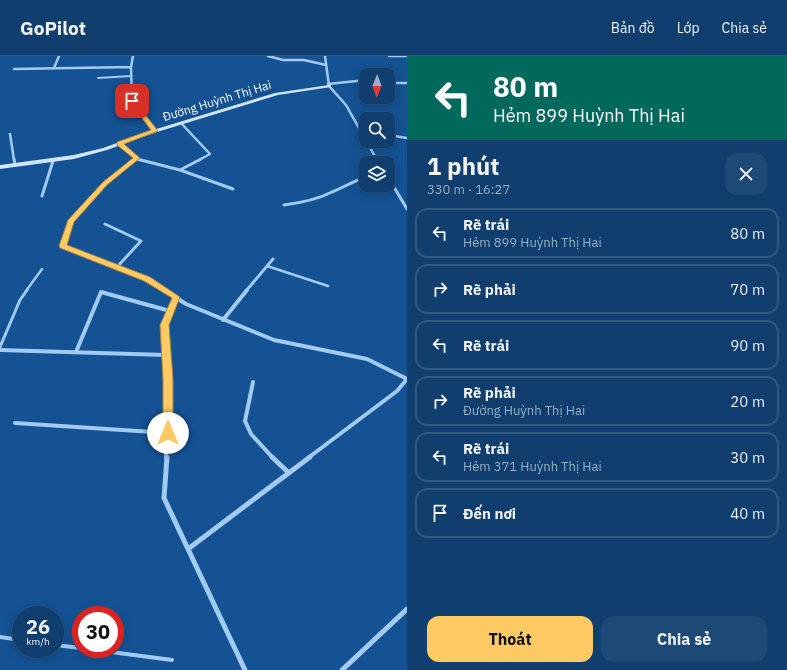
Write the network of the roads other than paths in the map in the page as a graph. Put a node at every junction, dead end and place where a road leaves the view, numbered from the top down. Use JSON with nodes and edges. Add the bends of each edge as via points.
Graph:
{"nodes":[{"id":1,"x":59,"y":56,"type":"edge"},
{"id":2,"x":133,"y":56,"type":"edge"},
{"id":3,"x":268,"y":56,"type":"edge"},
{"id":4,"x":325,"y":56,"type":"edge"},
{"id":5,"x":389,"y":56,"type":"edge"},
{"id":6,"x":406,"y":56,"type":"edge"},
{"id":7,"x":326,"y":65,"type":"junction"},
{"id":8,"x":131,"y":67,"type":"junction"},
{"id":9,"x":54,"y":68,"type":"junction"},
{"id":10,"x":14,"y":69,"type":"dead end"},
{"id":11,"x":131,"y":76,"type":"junction"},
{"id":12,"x":98,"y":78,"type":"dead end"},
{"id":13,"x":359,"y":81,"type":"edge"},
{"id":14,"x":395,"y":83,"type":"edge"},
{"id":15,"x":407,"y":83,"type":"edge"},
{"id":16,"x":328,"y":85,"type":"junction"},
{"id":17,"x":181,"y":123,"type":"junction"},
{"id":18,"x":359,"y":129,"type":"edge"},
{"id":19,"x":155,"y":131,"type":"junction"},
{"id":20,"x":10,"y":134,"type":"dead end"},
{"id":21,"x":395,"y":136,"type":"edge"},
{"id":22,"x":407,"y":138,"type":"edge"},
{"id":23,"x":119,"y":144,"type":"junction"},
{"id":24,"x":137,"y":158,"type":"junction"},
{"id":25,"x":52,"y":161,"type":"junction"},
{"id":26,"x":15,"y":165,"type":"junction"},
{"id":27,"x":0,"y":167,"type":"edge"},
{"id":28,"x":180,"y":170,"type":"junction"},
{"id":29,"x":359,"y":179,"type":"edge"},
{"id":30,"x":233,"y":189,"type":"dead end"},
{"id":31,"x":395,"y":189,"type":"edge"},
{"id":32,"x":42,"y":196,"type":"dead end"},
{"id":33,"x":284,"y":205,"type":"dead end"},
{"id":34,"x":407,"y":209,"type":"edge"},
{"id":35,"x":105,"y":224,"type":"dead end"},
{"id":36,"x":63,"y":246,"type":"joint"},
{"id":37,"x":273,"y":259,"type":"dead end"},
{"id":38,"x":267,"y":266,"type":"junction"},
{"id":39,"x":117,"y":267,"type":"junction"},
{"id":40,"x":42,"y":269,"type":"dead end"},
{"id":41,"x":328,"y":286,"type":"dead end"},
{"id":42,"x":176,"y":297,"type":"junction"},
{"id":43,"x":170,"y":311,"type":"junction"},
{"id":44,"x":224,"y":320,"type":"junction"},
{"id":45,"x":0,"y":348,"type":"edge"},
{"id":46,"x":76,"y":352,"type":"junction"},
{"id":47,"x":166,"y":355,"type":"junction"},
{"id":48,"x":407,"y":379,"type":"edge"},
{"id":49,"x":253,"y":382,"type":"dead end"},
{"id":50,"x":14,"y":423,"type":"dead end"},
{"id":51,"x":168,"y":433,"type":"junction"},
{"id":52,"x":289,"y":473,"type":"junction"},
{"id":53,"x":188,"y":550,"type":"junction"},
{"id":54,"x":407,"y":609,"type":"edge"},
{"id":55,"x":0,"y":637,"type":"edge"},
{"id":56,"x":12,"y":639,"type":"edge"},
{"id":57,"x":124,"y":654,"type":"edge"},
{"id":58,"x":172,"y":660,"type":"dead end"},
{"id":59,"x":245,"y":670,"type":"edge"},
{"id":60,"x":342,"y":670,"type":"edge"}],
"edges":[{"from":1,"to":9,"type":"street"},
{"from":2,"to":8,"type":"street"},
{"from":3,"to":7,"type":"street"},
{"from":4,"to":7,"type":"street"},
{"from":5,"to":6,"type":"street"},
{"from":7,"to":16,"type":"street"},
{"from":8,"to":9,"type":"street"},
{"from":8,"to":11,"type":"street"},
{"from":9,"to":10,"type":"street"},
{"from":11,"to":12,"type":"lane"},
{"from":11,"to":19,"type":"street","via":[[132,104]]},
{"from":13,"to":16,"type":"street"},
{"from":14,"to":15,"type":"street"},
{"from":16,"to":17,"type":"street","name":"Đường Huỳnh Thị Hai","via":[[277,94]]},
{"from":16,"to":18,"type":"street","via":[[346,105]]},
{"from":17,"to":19,"type":"street","name":"Đường Huỳnh Thị Hai"},
{"from":17,"to":28,"type":"street","via":[[210,154]]},
{"from":19,"to":23,"type":"street","name":"Đường Huỳnh Thị Hai"},
{"from":20,"to":26,"type":"street"},
{"from":21,"to":22,"type":"street"},
{"from":23,"to":24,"type":"street"},
{"from":23,"to":25,"type":"street","name":"Đường Huỳnh Thị Hai"},
{"from":24,"to":28,"type":"street"},
{"from":24,"to":36,"type":"lane","via":[[105,184],[71,222]]},
{"from":25,"to":26,"type":"street","name":"Đường Huỳnh Thị Hai"},
{"from":25,"to":32,"type":"street"},
{"from":26,"to":27,"type":"street","name":"Đường Huỳnh Thị Hai"},
{"from":28,"to":30,"type":"street"},
{"from":29,"to":33,"type":"street","via":[[331,193]]},
{"from":31,"to":34,"type":"street"},
{"from":35,"to":39,"type":"street","via":[[141,241]]},
{"from":36,"to":39,"type":"street"},
{"from":37,"to":38,"type":"street"},
{"from":38,"to":41,"type":"lane"},
{"from":38,"to":44,"type":"street"},
{"from":39,"to":42,"type":"street","via":[[147,279]]},
{"from":40,"to":45,"type":"lane","via":[[20,300]]},
{"from":42,"to":43,"type":"street"},
{"from":42,"to":44,"type":"street"},
{"from":43,"to":46,"type":"street","via":[[101,292]]},
{"from":43,"to":47,"type":"street","via":[[164,325]]},
{"from":44,"to":48,"type":"street","via":[[274,340],[367,359]]},
{"from":45,"to":46,"type":"street"},
{"from":46,"to":47,"type":"street"},
{"from":47,"to":51,"type":"street"},
{"from":48,"to":52,"type":"street","via":[[397,391]]},
{"from":49,"to":52,"type":"street","via":[[244,421],[260,443]]},
{"from":50,"to":51,"type":"street"},
{"from":51,"to":53,"type":"street","via":[[164,498]]},
{"from":52,"to":53,"type":"street"},
{"from":53,"to":59,"type":"street"},
{"from":54,"to":60,"type":"street"},
{"from":55,"to":56,"type":"lane"},
{"from":57,"to":58,"type":"lane"}]}
